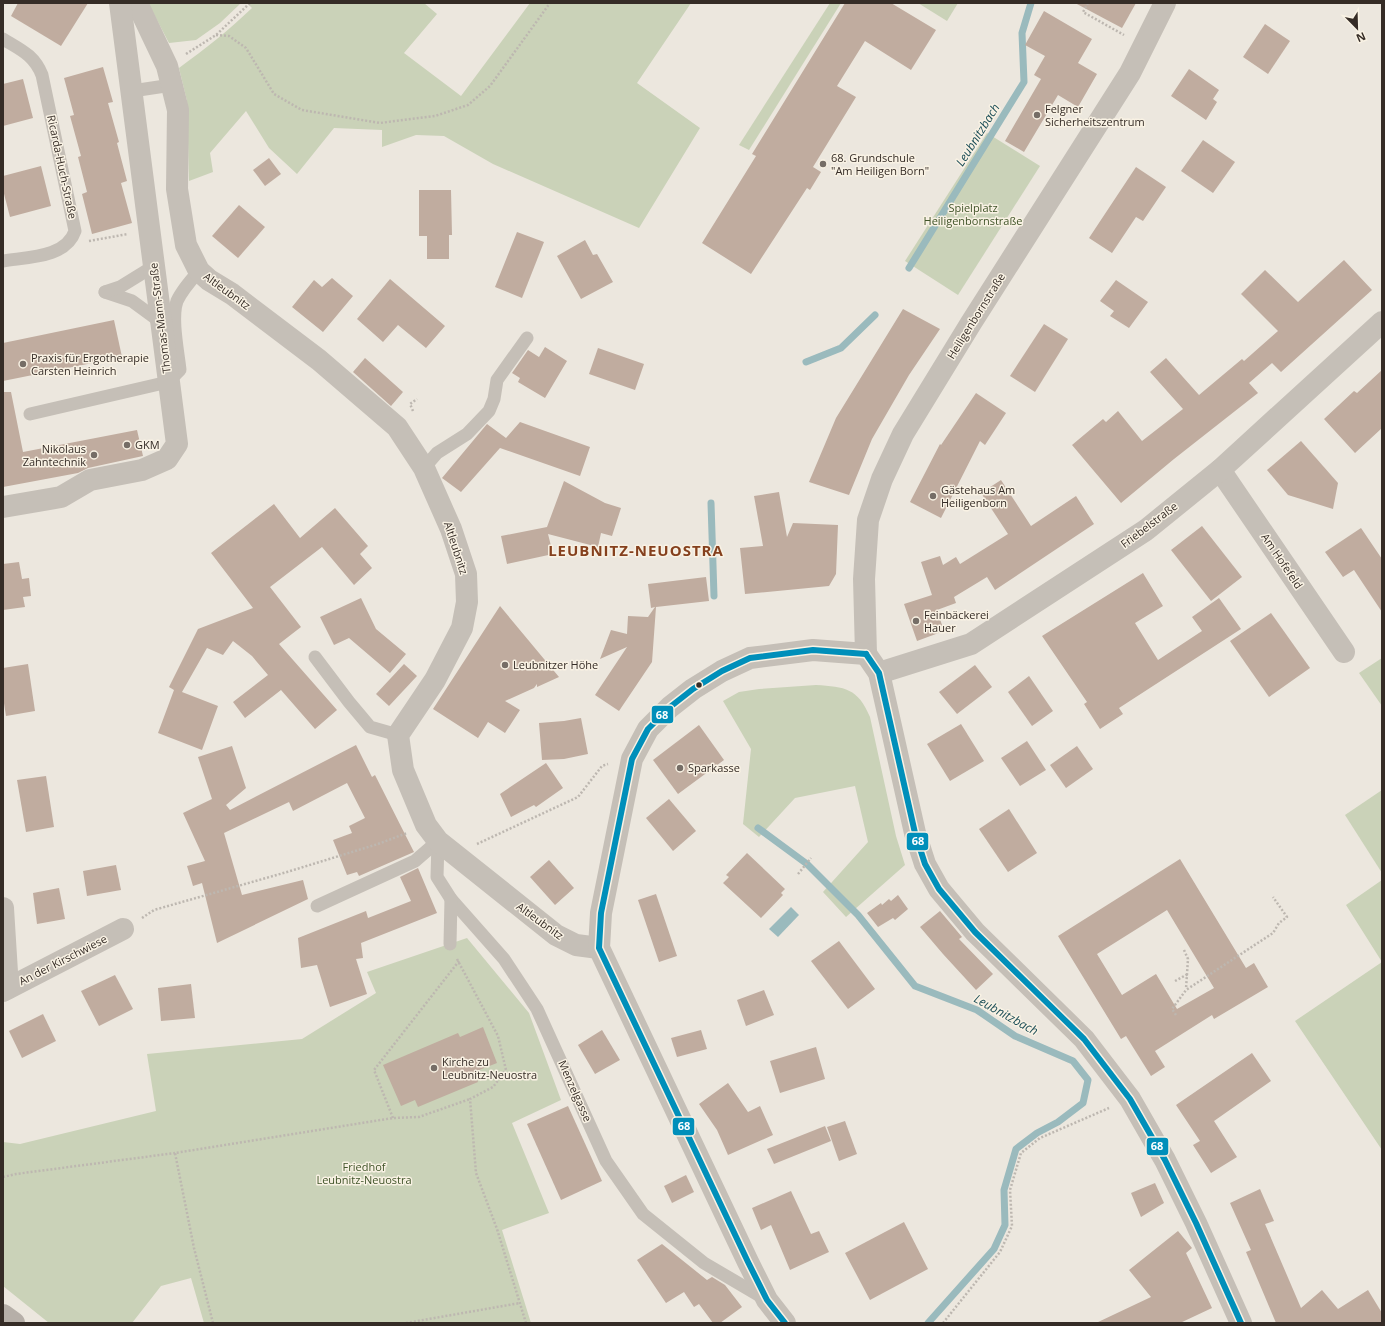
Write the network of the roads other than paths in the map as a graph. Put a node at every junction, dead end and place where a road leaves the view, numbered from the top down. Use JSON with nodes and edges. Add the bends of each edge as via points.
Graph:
{"nodes":[{"id":1,"x":120,"y":3,"type":"edge"},
{"id":2,"x":138,"y":3,"type":"edge"},
{"id":3,"x":1165,"y":3,"type":"edge"},
{"id":4,"x":3,"y":39,"type":"edge"},
{"id":5,"x":169,"y":76,"type":"junction"},
{"id":6,"x":132,"y":91,"type":"junction"},
{"id":7,"x":3,"y":262,"type":"edge"},
{"id":8,"x":154,"y":266,"type":"junction"},
{"id":9,"x":199,"y":271,"type":"junction"},
{"id":10,"x":1382,"y":322,"type":"edge"},
{"id":11,"x":162,"y":323,"type":"junction"},
{"id":12,"x":527,"y":338,"type":"dead end"},
{"id":13,"x":168,"y":382,"type":"junction"},
{"id":14,"x":30,"y":414,"type":"dead end"},
{"id":15,"x":424,"y":468,"type":"junction"},
{"id":16,"x":1220,"y":470,"type":"junction"},
{"id":17,"x":3,"y":507,"type":"edge"},
{"id":18,"x":1344,"y":652,"type":"dead end"},
{"id":19,"x":866,"y":654,"type":"junction"},
{"id":20,"x":315,"y":657,"type":"dead end"},
{"id":21,"x":879,"y":674,"type":"junction"},
{"id":22,"x":398,"y":735,"type":"junction"},
{"id":23,"x":438,"y":840,"type":"junction"},
{"id":24,"x":451,"y":900,"type":"junction"},
{"id":25,"x":317,"y":906,"type":"dead end"},
{"id":26,"x":3,"y":908,"type":"edge"},
{"id":27,"x":123,"y":930,"type":"dead end"},
{"id":28,"x":450,"y":944,"type":"road end"},
{"id":29,"x":599,"y":948,"type":"junction"},
{"id":30,"x":6,"y":990,"type":"edge"},
{"id":31,"x":767,"y":1300,"type":"junction"},
{"id":32,"x":3,"y":1315,"type":"edge"},
{"id":33,"x":14,"y":1323,"type":"edge"},
{"id":34,"x":785,"y":1323,"type":"edge"},
{"id":35,"x":1241,"y":1323,"type":"edge"}],
"edges":[{"from":1,"to":6,"type":"street","name":"Thomas-Mann-Straße"},
{"from":2,"to":5,"type":"street","name":"Altleubnitz"},
{"from":3,"to":19,"type":"street","name":"Heiligenbornstraße","via":[[1130,73],[903,434],[882,479],[868,520],[864,579]]},
{"from":4,"to":7,"type":"lane","name":"Ricarda-Huch-Straße","via":[[32,57],[38,64],[75,230],[65,247],[54,252]]},
{"from":5,"to":6,"type":"lane"},
{"from":5,"to":9,"type":"street","name":"Altleubnitz","via":[[178,110],[177,189],[186,245]]},
{"from":6,"to":8,"type":"street","name":"Thomas-Mann-Straße"},
{"from":8,"to":11,"type":"street","name":"Thomas-Mann-Straße"},
{"from":8,"to":11,"type":"lane","via":[[120,287],[105,292],[132,301]]},
{"from":9,"to":13,"type":"lane","via":[[187,284],[177,302],[175,320],[180,370]]},
{"from":9,"to":15,"type":"street","name":"Altleubnitz","via":[[318,360],[397,427]]},
{"from":10,"to":16,"type":"street","name":"Friebelstraße"},
{"from":11,"to":13,"type":"street","name":"Thomas-Mann-Straße"},
{"from":12,"to":15,"type":"lane","via":[[498,380],[489,411],[467,434],[436,453]]},
{"from":13,"to":14,"type":"lane"},
{"from":13,"to":17,"type":"street","name":"Thomas-Mann-Straße","via":[[177,444],[167,460],[142,470],[90,480],[61,497]]},
{"from":15,"to":22,"type":"street","name":"Altleubnitz","via":[[451,530],[466,574],[467,602],[462,628],[435,680]]},
{"from":16,"to":18,"type":"street","name":"Am Hofefeld"},
{"from":16,"to":21,"type":"street","name":"Friebelstraße","via":[[1146,530],[971,644]]},
{"from":19,"to":21,"type":"street"},
{"from":19,"to":29,"type":"street","via":[[813,650],[750,658],[722,670],[693,689],[670,707],[648,730],[632,759],[601,913]]},
{"from":20,"to":22,"type":"lane","via":[[370,727]]},
{"from":21,"to":35,"type":"street","via":[[915,833],[925,864],[939,889],[975,932],[1084,1039],[1130,1099],[1172,1174]]},
{"from":22,"to":23,"type":"street","name":"Altleubnitz","via":[[403,770],[426,825]]},
{"from":23,"to":24,"type":"lane","name":"Menzelgasse","via":[[437,877]]},
{"from":23,"to":25,"type":"lane","via":[[415,861]]},
{"from":23,"to":29,"type":"street","name":"Altleubnitz","via":[[556,935],[576,946]]},
{"from":24,"to":28,"type":"lane"},
{"from":24,"to":31,"type":"lane","name":"Menzelgasse","via":[[504,959],[537,1008],[606,1161],[643,1214],[704,1263]]},
{"from":26,"to":30,"type":"street"},
{"from":27,"to":30,"type":"street","name":"An der Kirschwiese"},
{"from":29,"to":31,"type":"street"},
{"from":31,"to":34,"type":"street"},
{"from":32,"to":33,"type":"street"}]}
